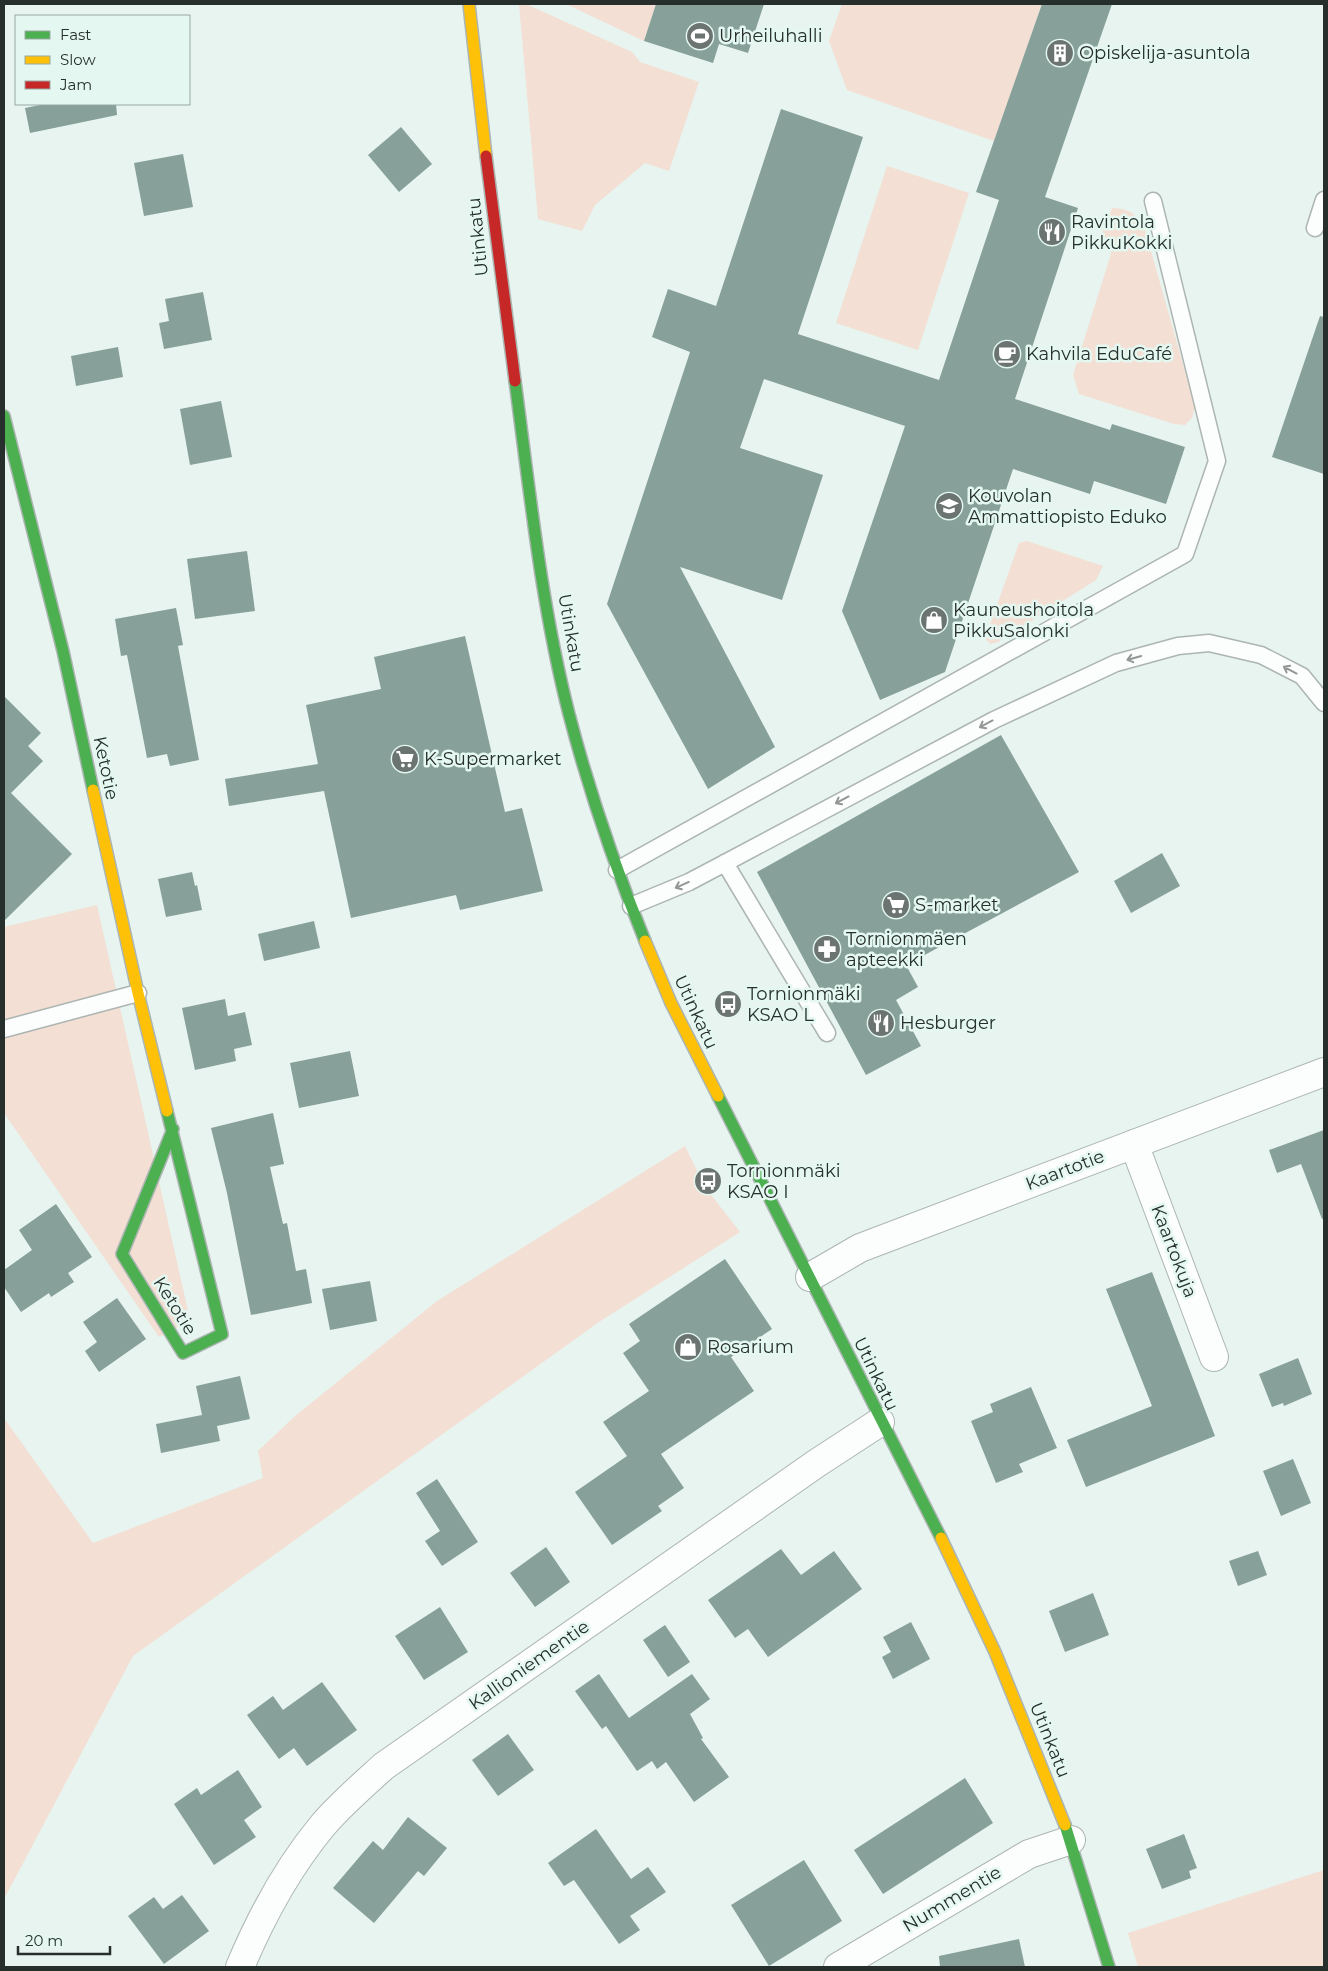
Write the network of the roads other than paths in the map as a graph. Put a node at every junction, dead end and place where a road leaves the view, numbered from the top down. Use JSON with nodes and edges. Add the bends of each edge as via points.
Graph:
{"nodes":[{"id":1,"x":469,"y":4,"type":"edge"},
{"id":2,"x":1324,"y":200,"type":"edge"},
{"id":3,"x":1153,"y":202,"type":"dead end"},
{"id":4,"x":1315,"y":228,"type":"dead end"},
{"id":5,"x":4,"y":416,"type":"edge"},
{"id":6,"x":1324,"y":703,"type":"edge"},
{"id":7,"x":725,"y":863,"type":"junction"},
{"id":8,"x":618,"y":870,"type":"junction"},
{"id":9,"x":631,"y":906,"type":"junction"},
{"id":10,"x":138,"y":993,"type":"junction"},
{"id":11,"x":4,"y":1030,"type":"edge"},
{"id":12,"x":827,"y":1033,"type":"dead end"},
{"id":13,"x":1324,"y":1072,"type":"edge"},
{"id":14,"x":173,"y":1130,"type":"junction"},
{"id":15,"x":1134,"y":1144,"type":"junction"},
{"id":16,"x":810,"y":1277,"type":"junction"},
{"id":17,"x":1214,"y":1357,"type":"dead end"},
{"id":18,"x":880,"y":1422,"type":"junction"},
{"id":19,"x":1071,"y":1840,"type":"junction"},
{"id":20,"x":240,"y":1967,"type":"edge"},
{"id":21,"x":838,"y":1967,"type":"edge"},
{"id":22,"x":1109,"y":1967,"type":"edge"}],
"edges":[{"from":1,"to":8,"type":"street","name":"Utinkatu","via":[[501,284],[553,634],[583,766]]},
{"from":2,"to":4,"type":"lane"},
{"from":3,"to":8,"type":"lane","via":[[1217,461],[1185,554]]},
{"from":5,"to":10,"type":"street","name":"Ketotie","via":[[63,652]]},
{"from":6,"to":7,"type":"lane","one_way":true,"via":[[1302,676],[1261,654],[1209,643],[1178,646],[1116,663],[994,720]]},
{"from":7,"to":9,"type":"lane","one_way":true},
{"from":7,"to":12,"type":"lane"},
{"from":8,"to":9,"type":"street","name":"Utinkatu"},
{"from":9,"to":16,"type":"street","name":"Utinkatu","via":[[671,1004]]},
{"from":10,"to":11,"type":"lane"},
{"from":10,"to":14,"type":"street","name":"Ketotie"},
{"from":13,"to":15,"type":"street","name":"Kaartotie"},
{"from":14,"to":14,"type":"street","name":"Ketotie","via":[[122,1254],[183,1353],[222,1334]]},
{"from":15,"to":16,"type":"street","name":"Kaartotie","via":[[860,1248]]},
{"from":15,"to":17,"type":"street","name":"Kaartokuja"},
{"from":16,"to":18,"type":"street","name":"Utinkatu"},
{"from":18,"to":19,"type":"street","name":"Utinkatu","via":[[995,1652]]},
{"from":18,"to":20,"type":"street","name":"Kallioniementie","via":[[817,1462],[384,1766],[323,1826],[292,1867],[255,1931]]},
{"from":19,"to":21,"type":"street","name":"Nummentie","via":[[1029,1854]]},
{"from":19,"to":22,"type":"street","name":"Utinkatu"}]}
